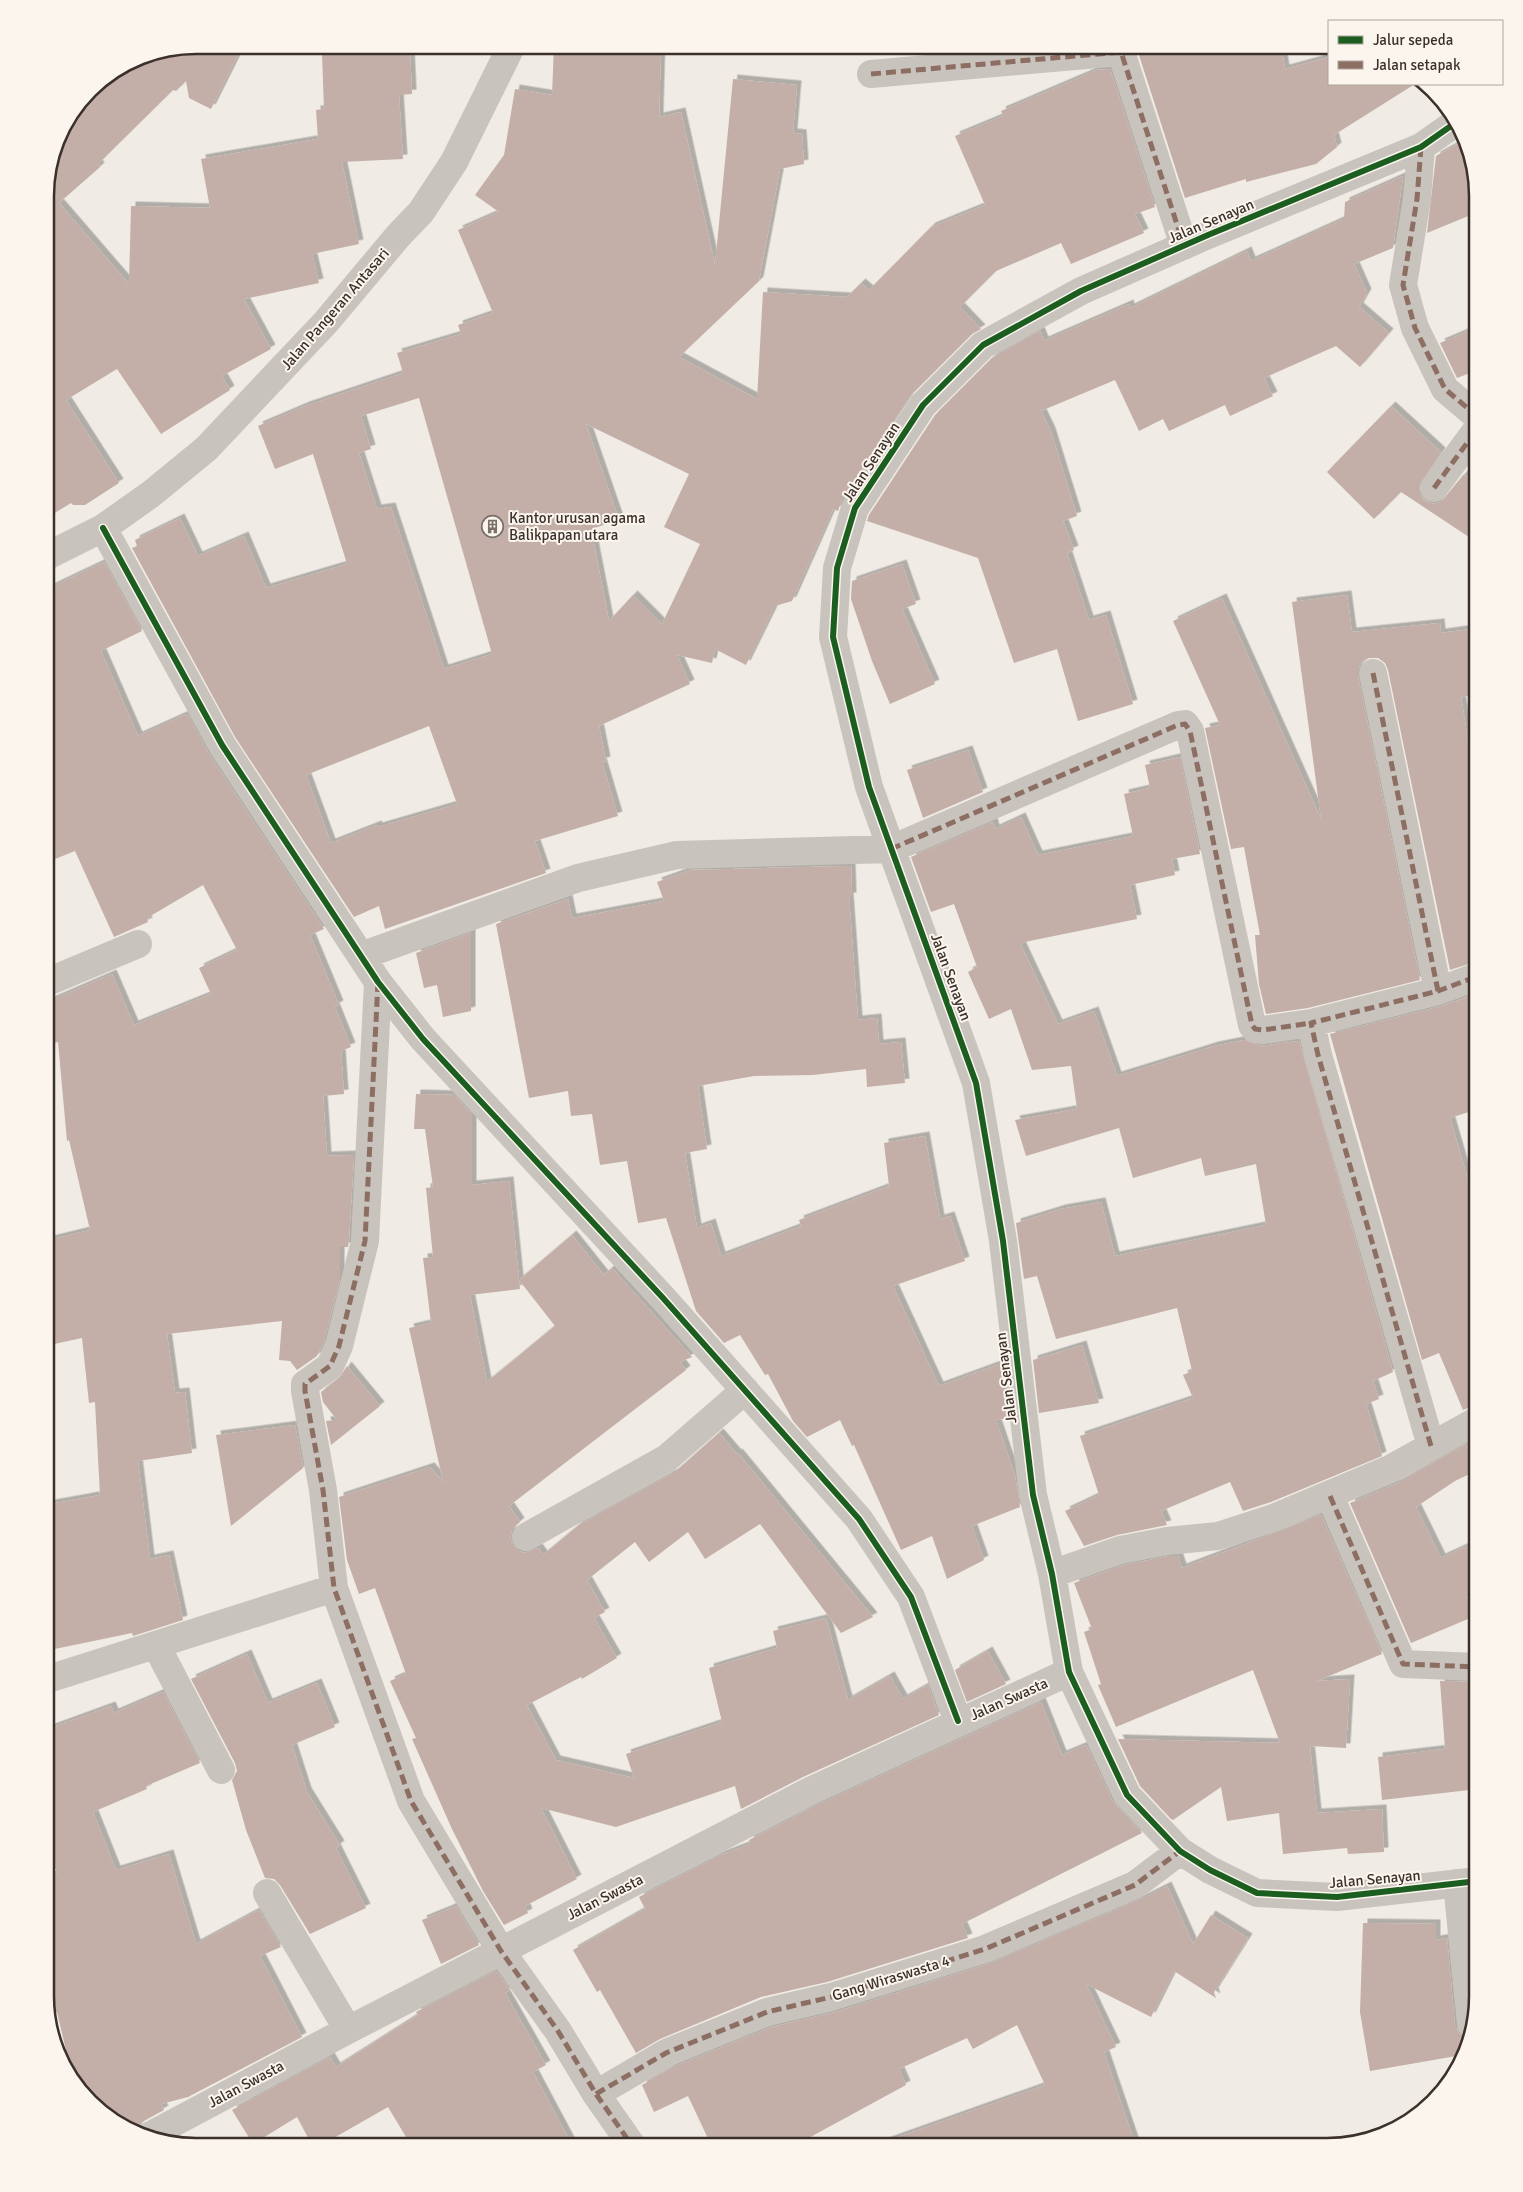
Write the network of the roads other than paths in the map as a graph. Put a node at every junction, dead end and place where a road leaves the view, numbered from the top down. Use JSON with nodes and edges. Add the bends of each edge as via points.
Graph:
{"nodes":[{"id":1,"x":508,"y":54,"type":"edge"},
{"id":2,"x":1068,"y":54,"type":"edge"},
{"id":3,"x":1129,"y":54,"type":"edge"},
{"id":4,"x":871,"y":74,"type":"dead end"},
{"id":5,"x":1451,"y":127,"type":"edge"},
{"id":6,"x":1421,"y":148,"type":"junction"},
{"id":7,"x":1184,"y":246,"type":"junction"},
{"id":8,"x":1469,"y":409,"type":"edge"},
{"id":9,"x":1469,"y":440,"type":"edge"},
{"id":10,"x":1434,"y":488,"type":"dead end"},
{"id":11,"x":103,"y":528,"type":"junction"},
{"id":12,"x":54,"y":552,"type":"edge"},
{"id":13,"x":1374,"y":673,"type":"dead end"},
{"id":14,"x":890,"y":850,"type":"junction"},
{"id":15,"x":138,"y":944,"type":"dead end"},
{"id":16,"x":361,"y":956,"type":"junction"},
{"id":17,"x":54,"y":979,"type":"edge"},
{"id":18,"x":1469,"y":979,"type":"edge"},
{"id":19,"x":378,"y":982,"type":"junction"},
{"id":20,"x":1438,"y":991,"type":"junction"},
{"id":21,"x":1311,"y":1023,"type":"junction"},
{"id":22,"x":745,"y":1390,"type":"junction"},
{"id":23,"x":1469,"y":1425,"type":"edge"},
{"id":24,"x":1431,"y":1446,"type":"junction"},
{"id":25,"x":1330,"y":1496,"type":"junction"},
{"id":26,"x":526,"y":1537,"type":"dead end"},
{"id":27,"x":1052,"y":1574,"type":"junction"},
{"id":28,"x":334,"y":1588,"type":"junction"},
{"id":29,"x":156,"y":1645,"type":"junction"},
{"id":30,"x":1469,"y":1667,"type":"edge"},
{"id":31,"x":1069,"y":1672,"type":"junction"},
{"id":32,"x":54,"y":1677,"type":"edge"},
{"id":33,"x":958,"y":1721,"type":"junction"},
{"id":34,"x":220,"y":1770,"type":"dead end"},
{"id":35,"x":1180,"y":1850,"type":"junction"},
{"id":36,"x":1467,"y":1882,"type":"edge"},
{"id":37,"x":267,"y":1893,"type":"dead end"},
{"id":38,"x":501,"y":1951,"type":"junction"},
{"id":39,"x":1469,"y":1953,"type":"edge"},
{"id":40,"x":348,"y":2030,"type":"junction"},
{"id":41,"x":596,"y":2094,"type":"junction"},
{"id":42,"x":156,"y":2132,"type":"edge"},
{"id":43,"x":627,"y":2138,"type":"edge"}],
"edges":[{"from":1,"to":11,"type":"street","name":"Jalan Pangeran Antasari","via":[[462,146],[422,212],[326,322],[206,449]]},
{"from":2,"to":4,"type":"street"},
{"from":3,"to":7,"type":"street"},
{"from":5,"to":6,"type":"street","name":"Jalan Senayan"},
{"from":6,"to":7,"type":"street","name":"Jalan Senayan"},
{"from":6,"to":8,"type":"street","via":[[1417,199],[1403,285],[1415,328],[1446,389]]},
{"from":7,"to":14,"type":"street","name":"Jalan Senayan","via":[[1081,291],[983,345],[923,405],[855,508],[837,568],[834,638],[869,787]]},
{"from":9,"to":10,"type":"street"},
{"from":11,"to":12,"type":"street","name":"Jalan Pangeran Antasari"},
{"from":11,"to":16,"type":"street","via":[[222,745]]},
{"from":13,"to":20,"type":"street"},
{"from":14,"to":16,"type":"street","via":[[677,855],[578,878]]},
{"from":14,"to":21,"type":"street","via":[[1185,724],[1190,731],[1252,1025],[1263,1030]]},
{"from":14,"to":27,"type":"street","name":"Jalan Senayan","via":[[976,1083],[1003,1240],[1033,1495]]},
{"from":15,"to":17,"type":"street"},
{"from":16,"to":19,"type":"street"},
{"from":18,"to":20,"type":"street"},
{"from":19,"to":22,"type":"street","via":[[423,1039]]},
{"from":19,"to":28,"type":"street","via":[[365,1241],[339,1346],[330,1366],[306,1384],[305,1391],[323,1490]]},
{"from":20,"to":21,"type":"street"},
{"from":21,"to":24,"type":"street"},
{"from":22,"to":26,"type":"street","via":[[667,1458]]},
{"from":22,"to":33,"type":"street","via":[[859,1519],[911,1597]]},
{"from":23,"to":24,"type":"street"},
{"from":24,"to":25,"type":"street"},
{"from":25,"to":27,"type":"street","via":[[1218,1536],[1120,1550]]},
{"from":25,"to":30,"type":"street","via":[[1403,1664]]},
{"from":27,"to":31,"type":"street","name":"Jalan Senayan"},
{"from":28,"to":29,"type":"street"},
{"from":28,"to":38,"type":"street","via":[[411,1801]]},
{"from":29,"to":32,"type":"street"},
{"from":29,"to":34,"type":"street"},
{"from":31,"to":33,"type":"street","name":"Jalan Swasta"},
{"from":31,"to":35,"type":"street","name":"Jalan Senayan","via":[[1127,1795]]},
{"from":33,"to":38,"type":"street","name":"Jalan Swasta","via":[[810,1790]]},
{"from":35,"to":36,"type":"street","name":"Jalan Senayan","via":[[1210,1870],[1257,1893],[1337,1897]]},
{"from":35,"to":41,"type":"street","name":"Gang Wiraswasta 4","via":[[1135,1885],[985,1949],[831,1997],[767,2012],[666,2053]]},
{"from":36,"to":39,"type":"street"},
{"from":37,"to":40,"type":"street"},
{"from":38,"to":40,"type":"street","name":"Jalan Swasta"},
{"from":38,"to":41,"type":"street","via":[[558,2031]]},
{"from":40,"to":42,"type":"street","name":"Jalan Swasta"},
{"from":41,"to":43,"type":"street"}]}
